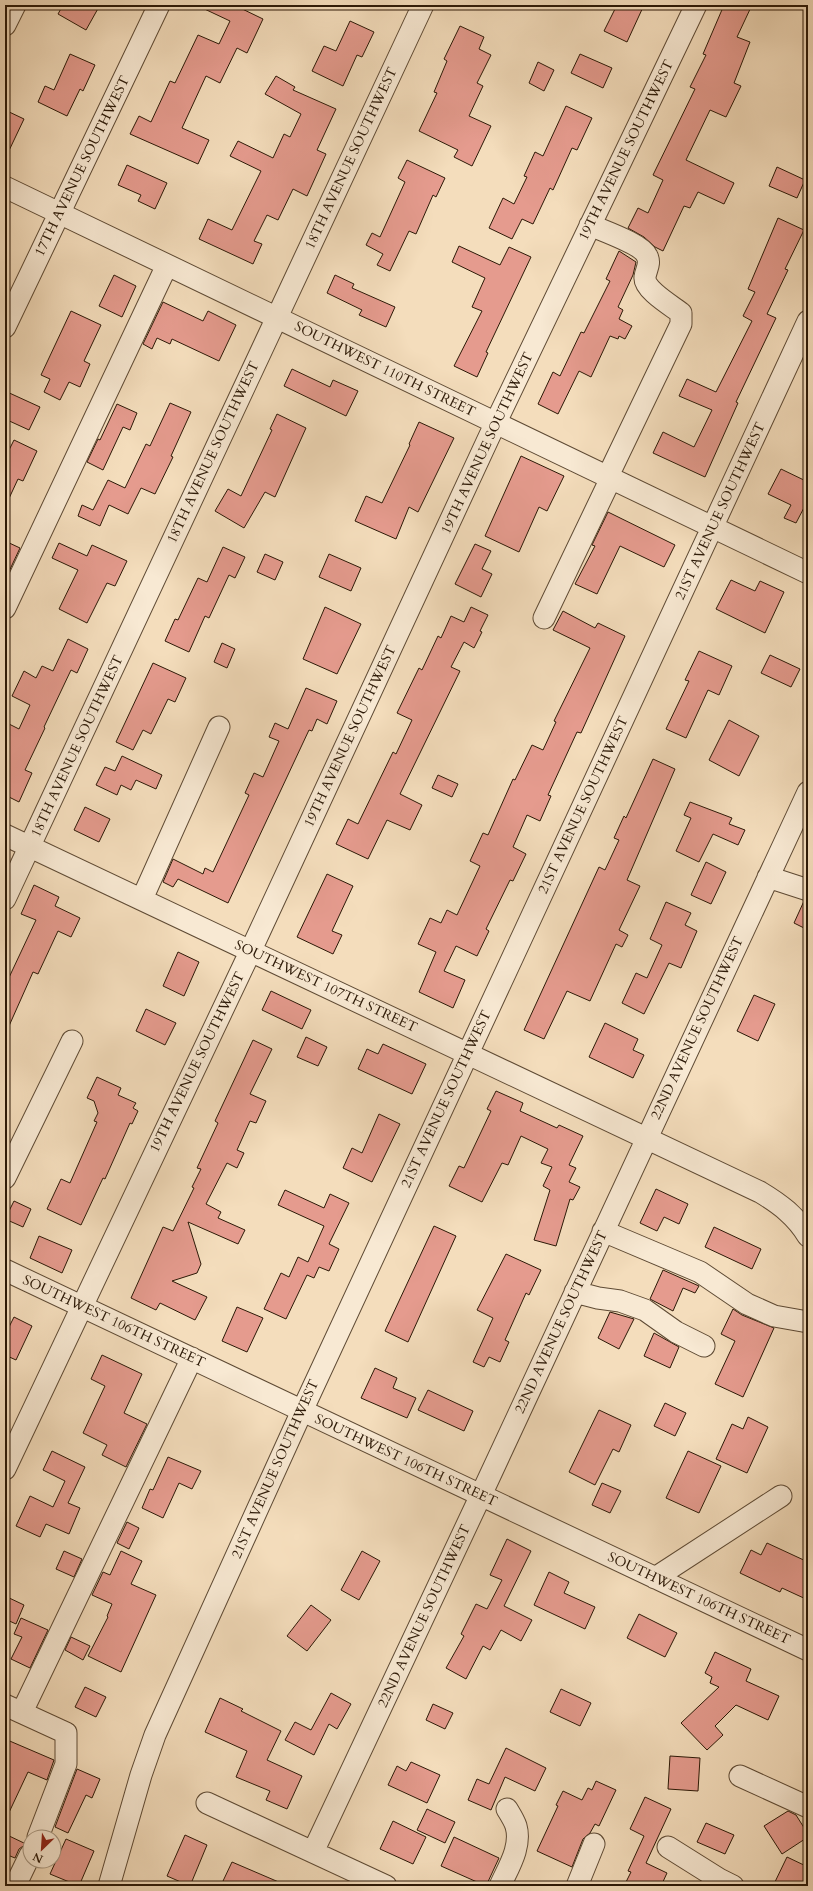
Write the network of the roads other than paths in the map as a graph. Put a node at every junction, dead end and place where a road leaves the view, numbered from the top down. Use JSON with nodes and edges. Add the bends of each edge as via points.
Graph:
{"nodes":[{"id":1,"x":14,"y":5,"type":"edge"},
{"id":2,"x":159,"y":5,"type":"edge"},
{"id":3,"x":423,"y":5,"type":"edge"},
{"id":4,"x":696,"y":5,"type":"edge"},
{"id":5,"x":5,"y":25,"type":"edge"},
{"id":6,"x":5,"y":187,"type":"edge"},
{"id":7,"x":59,"y":214,"type":"junction"},
{"id":8,"x":590,"y":225,"type":"junction"},
{"id":9,"x":167,"y":265,"type":"junction"},
{"id":10,"x":276,"y":316,"type":"junction"},
{"id":11,"x":808,"y":321,"type":"edge"},
{"id":12,"x":5,"y":327,"type":"edge"},
{"id":13,"x":496,"y":422,"type":"junction"},
{"id":14,"x":610,"y":477,"type":"junction"},
{"id":15,"x":712,"y":527,"type":"junction"},
{"id":16,"x":808,"y":573,"type":"edge"},
{"id":17,"x":5,"y":608,"type":"edge"},
{"id":18,"x":544,"y":618,"type":"dead end"},
{"id":19,"x":219,"y":728,"type":"dead end"},
{"id":20,"x":808,"y":792,"type":"edge"},
{"id":21,"x":5,"y":835,"type":"edge"},
{"id":22,"x":30,"y":847,"type":"junction"},
{"id":23,"x":768,"y":877,"type":"junction"},
{"id":24,"x":808,"y":890,"type":"edge"},
{"id":25,"x":5,"y":899,"type":"edge"},
{"id":26,"x":142,"y":899,"type":"junction"},
{"id":27,"x":251,"y":950,"type":"junction"},
{"id":28,"x":72,"y":1041,"type":"dead end"},
{"id":29,"x":467,"y":1052,"type":"junction"},
{"id":30,"x":646,"y":1137,"type":"junction"},
{"id":31,"x":5,"y":1178,"type":"edge"},
{"id":32,"x":603,"y":1231,"type":"junction"},
{"id":33,"x":808,"y":1236,"type":"edge"},
{"id":34,"x":5,"y":1270,"type":"edge"},
{"id":35,"x":575,"y":1292,"type":"junction"},
{"id":36,"x":81,"y":1306,"type":"junction"},
{"id":37,"x":808,"y":1322,"type":"edge"},
{"id":38,"x":704,"y":1346,"type":"dead end"},
{"id":39,"x":192,"y":1358,"type":"junction"},
{"id":40,"x":302,"y":1410,"type":"junction"},
{"id":41,"x":5,"y":1468,"type":"edge"},
{"id":42,"x":481,"y":1495,"type":"junction"},
{"id":43,"x":781,"y":1496,"type":"dead end"},
{"id":44,"x":655,"y":1578,"type":"junction"},
{"id":45,"x":808,"y":1650,"type":"edge"},
{"id":46,"x":13,"y":1708,"type":"edge"},
{"id":47,"x":740,"y":1776,"type":"dead end"},
{"id":48,"x":207,"y":1803,"type":"dead end"},
{"id":49,"x":808,"y":1808,"type":"edge"},
{"id":50,"x":507,"y":1809,"type":"dead end"},
{"id":51,"x":41,"y":1829,"type":"edge"},
{"id":52,"x":594,"y":1844,"type":"dead end"},
{"id":53,"x":668,"y":1847,"type":"dead end"},
{"id":54,"x":313,"y":1852,"type":"junction"},
{"id":55,"x":24,"y":1869,"type":"edge"},
{"id":56,"x":16,"y":1886,"type":"edge"},
{"id":57,"x":109,"y":1886,"type":"edge"},
{"id":58,"x":386,"y":1886,"type":"edge"},
{"id":59,"x":500,"y":1886,"type":"edge"},
{"id":60,"x":577,"y":1886,"type":"edge"},
{"id":61,"x":733,"y":1886,"type":"edge"}],
"edges":[{"from":1,"to":5,"type":"street"},
{"from":2,"to":7,"type":"street","name":"17TH AVENUE SOUTHWEST"},
{"from":3,"to":10,"type":"street","name":"18TH AVENUE SOUTHWEST"},
{"from":4,"to":8,"type":"street","name":"19TH AVENUE SOUTHWEST"},
{"from":6,"to":7,"type":"street","name":"SOUTHWEST 110TH STREET"},
{"from":7,"to":9,"type":"street","name":"SOUTHWEST 110TH STREET"},
{"from":7,"to":12,"type":"street","name":"17TH AVENUE SOUTHWEST"},
{"from":8,"to":13,"type":"street","name":"19TH AVENUE SOUTHWEST"},
{"from":8,"to":14,"type":"street","via":[[639,247],[647,254],[649,262],[644,278],[647,286],[681,313],[680,324]]},
{"from":9,"to":10,"type":"street","name":"SOUTHWEST 110TH STREET"},
{"from":9,"to":17,"type":"street"},
{"from":10,"to":13,"type":"street","name":"SOUTHWEST 110TH STREET"},
{"from":10,"to":22,"type":"street","name":"18TH AVENUE SOUTHWEST"},
{"from":11,"to":15,"type":"street","name":"21ST AVENUE SOUTHWEST"},
{"from":13,"to":14,"type":"street","name":"SOUTHWEST 110TH STREET"},
{"from":13,"to":27,"type":"street","name":"19TH AVENUE SOUTHWEST"},
{"from":14,"to":15,"type":"street","name":"SOUTHWEST 110TH STREET"},
{"from":14,"to":18,"type":"street"},
{"from":15,"to":16,"type":"street","name":"SOUTHWEST 110TH STREET"},
{"from":15,"to":29,"type":"street","name":"21ST AVENUE SOUTHWEST"},
{"from":19,"to":26,"type":"street"},
{"from":20,"to":23,"type":"street","name":"22ND AVENUE SOUTHWEST"},
{"from":21,"to":22,"type":"street","name":"SOUTHWEST 107TH STREET"},
{"from":22,"to":25,"type":"street","name":"18TH AVENUE SOUTHWEST"},
{"from":22,"to":26,"type":"street","name":"SOUTHWEST 107TH STREET"},
{"from":23,"to":24,"type":"street"},
{"from":23,"to":30,"type":"street","name":"22ND AVENUE SOUTHWEST"},
{"from":26,"to":27,"type":"street","name":"SOUTHWEST 107TH STREET"},
{"from":27,"to":29,"type":"street","name":"SOUTHWEST 107TH STREET"},
{"from":27,"to":36,"type":"street","name":"19TH AVENUE SOUTHWEST"},
{"from":28,"to":31,"type":"street"},
{"from":29,"to":30,"type":"street","name":"SOUTHWEST 107TH STREET"},
{"from":29,"to":40,"type":"street","name":"21ST AVENUE SOUTHWEST"},
{"from":30,"to":32,"type":"street","name":"22ND AVENUE SOUTHWEST"},
{"from":30,"to":33,"type":"street","name":"SOUTHWEST 107TH STREET","via":[[760,1192],[783,1206]]},
{"from":32,"to":35,"type":"street","name":"22ND AVENUE SOUTHWEST"},
{"from":32,"to":37,"type":"street","via":[[700,1272],[748,1304],[774,1316]]},
{"from":34,"to":36,"type":"street","name":"SOUTHWEST 106TH STREET"},
{"from":35,"to":38,"type":"street","via":[[620,1301],[645,1310],[676,1332]]},
{"from":35,"to":42,"type":"street","name":"22ND AVENUE SOUTHWEST"},
{"from":36,"to":39,"type":"street","name":"SOUTHWEST 106TH STREET"},
{"from":36,"to":41,"type":"street","name":"19TH AVENUE SOUTHWEST"},
{"from":39,"to":40,"type":"street","name":"SOUTHWEST 106TH STREET"},
{"from":39,"to":46,"type":"street"},
{"from":40,"to":42,"type":"street","name":"SOUTHWEST 106TH STREET"},
{"from":40,"to":57,"type":"street","name":"21ST AVENUE SOUTHWEST","via":[[155,1735]]},
{"from":42,"to":44,"type":"street","name":"SOUTHWEST 106TH STREET"},
{"from":42,"to":54,"type":"street","name":"22ND AVENUE SOUTHWEST"},
{"from":43,"to":44,"type":"street"},
{"from":44,"to":45,"type":"street","name":"SOUTHWEST 106TH STREET"},
{"from":46,"to":51,"type":"street","via":[[66,1733],[66,1764]]},
{"from":47,"to":49,"type":"street"},
{"from":48,"to":54,"type":"street"},
{"from":50,"to":59,"type":"street","via":[[516,1826],[517,1841],[515,1853]]},
{"from":52,"to":60,"type":"street"},
{"from":53,"to":61,"type":"street"},
{"from":54,"to":58,"type":"street"},
{"from":55,"to":56,"type":"street"}]}
